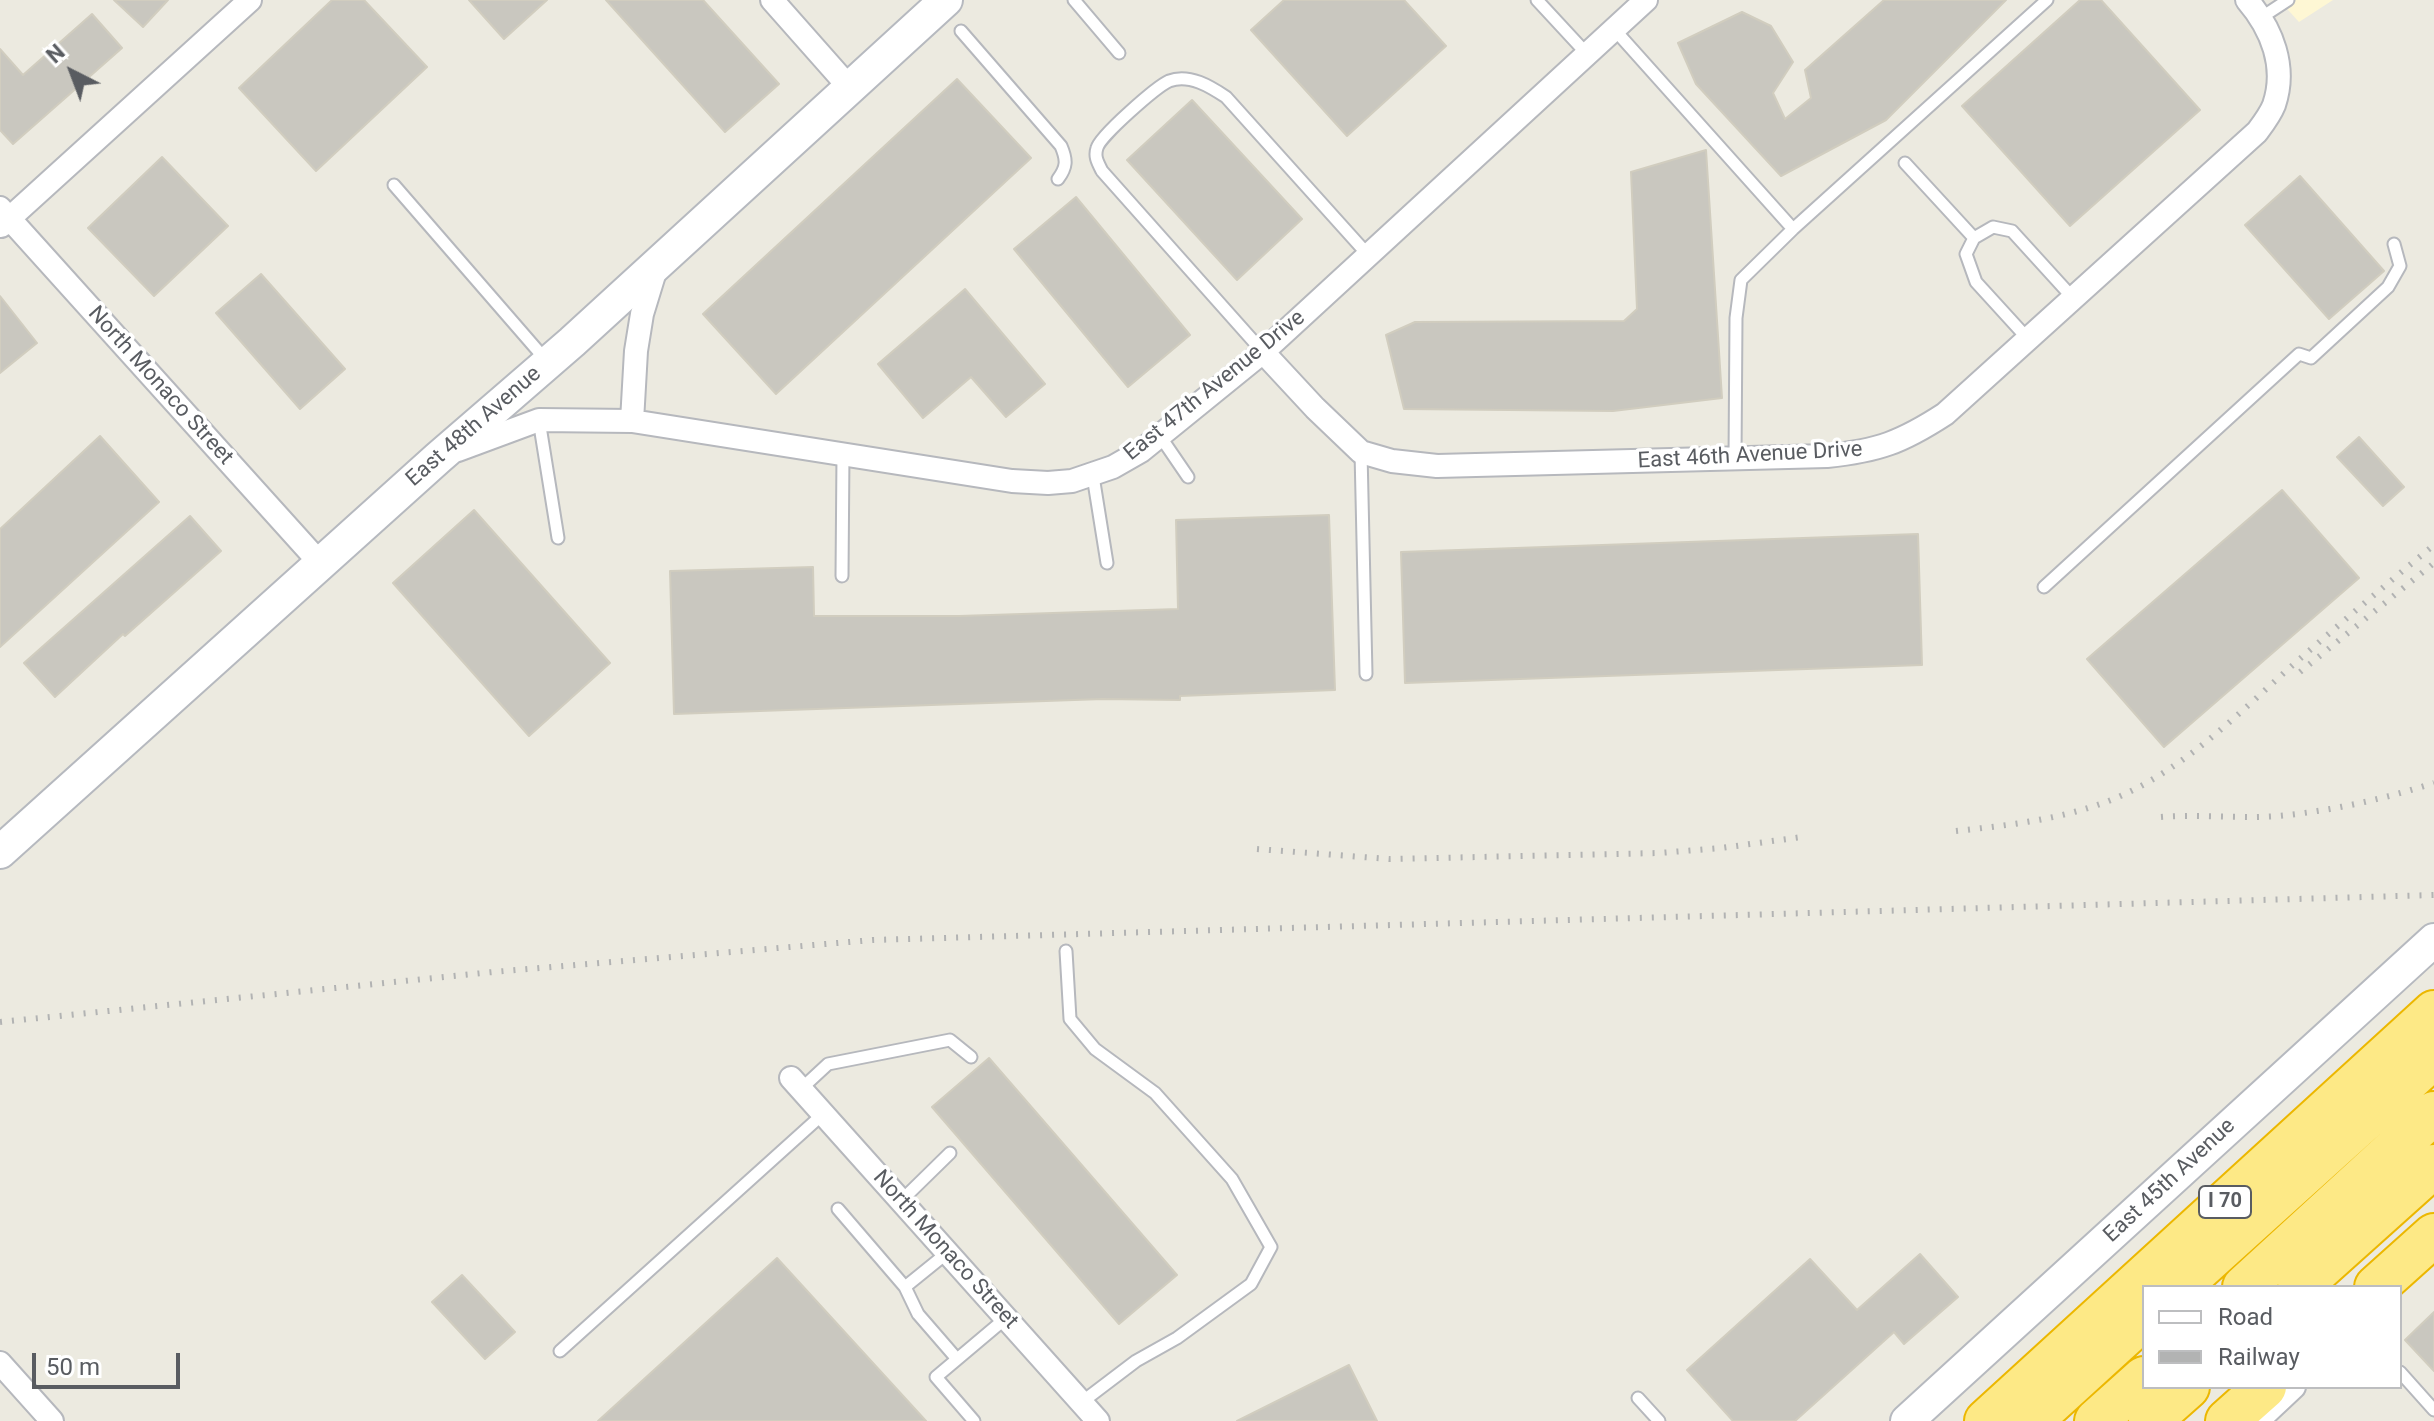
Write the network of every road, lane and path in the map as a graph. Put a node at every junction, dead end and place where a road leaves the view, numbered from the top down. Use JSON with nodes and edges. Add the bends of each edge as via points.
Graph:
{"nodes":[{"id":1,"x":250,"y":0,"type":"edge"},
{"id":2,"x":772,"y":0,"type":"edge"},
{"id":3,"x":946,"y":0,"type":"edge"},
{"id":4,"x":1074,"y":0,"type":"edge"},
{"id":5,"x":1537,"y":0,"type":"edge"},
{"id":6,"x":1646,"y":0,"type":"edge"},
{"id":7,"x":2047,"y":0,"type":"edge"},
{"id":8,"x":2288,"y":0,"type":"edge"},
{"id":9,"x":2254,"y":8,"type":"edge"},
{"id":10,"x":1614,"y":29,"type":"junction"},
{"id":11,"x":961,"y":31,"type":"dead end"},
{"id":12,"x":1119,"y":53,"type":"dead end"},
{"id":13,"x":1587,"y":54,"type":"junction"},
{"id":14,"x":849,"y":87,"type":"junction"},
{"id":15,"x":1905,"y":163,"type":"dead end"},
{"id":16,"x":1058,"y":179,"type":"dead end"},
{"id":17,"x":394,"y":185,"type":"dead end"},
{"id":18,"x":3,"y":218,"type":"edge"},
{"id":19,"x":1793,"y":229,"type":"junction"},
{"id":20,"x":1974,"y":238,"type":"junction"},
{"id":21,"x":2394,"y":244,"type":"dead end"},
{"id":22,"x":1369,"y":256,"type":"junction"},
{"id":23,"x":658,"y":263,"type":"junction"},
{"id":24,"x":2073,"y":298,"type":"junction"},
{"id":25,"x":2028,"y":339,"type":"junction"},
{"id":26,"x":1263,"y":352,"type":"junction"},
{"id":27,"x":548,"y":363,"type":"junction"},
{"id":28,"x":539,"y":420,"type":"junction"},
{"id":29,"x":632,"y":421,"type":"junction"},
{"id":30,"x":1160,"y":436,"type":"junction"},
{"id":31,"x":1361,"y":452,"type":"junction"},
{"id":32,"x":843,"y":454,"type":"junction"},
{"id":33,"x":438,"y":458,"type":"junction"},
{"id":34,"x":1735,"y":459,"type":"junction"},
{"id":35,"x":1093,"y":476,"type":"junction"},
{"id":36,"x":1188,"y":477,"type":"dead end"},
{"id":37,"x":558,"y":538,"type":"dead end"},
{"id":38,"x":320,"y":563,"type":"junction"},
{"id":39,"x":1107,"y":563,"type":"dead end"},
{"id":40,"x":842,"y":576,"type":"dead end"},
{"id":41,"x":2044,"y":587,"type":"dead end"},
{"id":42,"x":1366,"y":674,"type":"dead end"},
{"id":43,"x":0,"y":852,"type":"edge"},
{"id":44,"x":2434,"y":940,"type":"edge"},
{"id":45,"x":1066,"y":951,"type":"dead end"},
{"id":46,"x":2434,"y":1012,"type":"edge"},
{"id":47,"x":971,"y":1057,"type":"dead end"},
{"id":48,"x":2434,"y":1057,"type":"edge"},
{"id":49,"x":796,"y":1084,"type":"joint"},
{"id":50,"x":2434,"y":1113,"type":"edge"},
{"id":51,"x":823,"y":1114,"type":"junction"},
{"id":52,"x":950,"y":1153,"type":"dead end"},
{"id":53,"x":2434,"y":1166,"type":"edge"},
{"id":54,"x":2434,"y":1196,"type":"edge"},
{"id":55,"x":901,"y":1201,"type":"junction"},
{"id":56,"x":838,"y":1209,"type":"dead end"},
{"id":57,"x":2434,"y":1235,"type":"edge"},
{"id":58,"x":947,"y":1253,"type":"junction"},
{"id":59,"x":2434,"y":1261,"type":"edge"},
{"id":60,"x":2181,"y":1285,"type":"edge"},
{"id":61,"x":2246,"y":1285,"type":"edge"},
{"id":62,"x":2301,"y":1285,"type":"edge"},
{"id":63,"x":2313,"y":1285,"type":"edge"},
{"id":64,"x":2378,"y":1285,"type":"edge"},
{"id":65,"x":905,"y":1287,"type":"junction"},
{"id":66,"x":2402,"y":1290,"type":"edge"},
{"id":67,"x":1006,"y":1318,"type":"junction"},
{"id":68,"x":2142,"y":1320,"type":"edge"},
{"id":69,"x":560,"y":1351,"type":"dead end"},
{"id":70,"x":957,"y":1359,"type":"junction"},
{"id":71,"x":0,"y":1363,"type":"edge"},
{"id":72,"x":2402,"y":1374,"type":"edge"},
{"id":73,"x":2142,"y":1380,"type":"edge"},
{"id":74,"x":2186,"y":1389,"type":"edge"},
{"id":75,"x":2263,"y":1389,"type":"edge"},
{"id":76,"x":2292,"y":1389,"type":"edge"},
{"id":77,"x":1638,"y":1398,"type":"dead end"},
{"id":78,"x":1082,"y":1402,"type":"junction"},
{"id":79,"x":2434,"y":1410,"type":"edge"},
{"id":80,"x":52,"y":1421,"type":"edge"},
{"id":81,"x":974,"y":1421,"type":"edge"},
{"id":82,"x":1098,"y":1421,"type":"edge"},
{"id":83,"x":1659,"y":1421,"type":"edge"},
{"id":84,"x":1907,"y":1421,"type":"edge"},
{"id":85,"x":1986,"y":1421,"type":"edge"},
{"id":86,"x":2031,"y":1421,"type":"edge"},
{"id":87,"x":2096,"y":1421,"type":"edge"},
{"id":88,"x":2150,"y":1421,"type":"edge"},
{"id":89,"x":2227,"y":1421,"type":"edge"},
{"id":90,"x":2257,"y":1421,"type":"edge"}],
"edges":[{"from":1,"to":18,"type":"street"},
{"from":2,"to":14,"type":"street"},
{"from":3,"to":14,"type":"street","name":"East 48th Avenue"},
{"from":4,"to":12,"type":"lane"},
{"from":5,"to":13,"type":"lane"},
{"from":6,"to":10,"type":"street","name":"East 47th Avenue Drive"},
{"from":7,"to":19,"type":"lane"},
{"from":8,"to":9,"type":"lane"},
{"from":9,"to":24,"type":"street","name":"East 46th Avenue Drive","via":[[2275,46],[2273,107],[2257,132]]},
{"from":10,"to":13,"type":"street","name":"East 47th Avenue Drive"},
{"from":10,"to":19,"type":"lane"},
{"from":11,"to":16,"type":"lane","via":[[1061,146],[1065,169]]},
{"from":13,"to":22,"type":"street","name":"East 47th Avenue Drive"},
{"from":14,"to":23,"type":"street","name":"East 48th Avenue"},
{"from":15,"to":20,"type":"lane"},
{"from":17,"to":27,"type":"lane"},
{"from":18,"to":38,"type":"street","name":"North Monaco Street"},
{"from":19,"to":34,"type":"lane","via":[[1741,280]]},
{"from":20,"to":24,"type":"lane","via":[[1993,227],[2012,231]]},
{"from":20,"to":25,"type":"lane","via":[[1966,254],[1976,282]]},
{"from":21,"to":41,"type":"lane","via":[[2400,266],[2388,287],[2311,358],[2299,354]]},
{"from":22,"to":26,"type":"street","name":"East 47th Avenue Drive"},
{"from":22,"to":26,"type":"lane","via":[[1226,97],[1205,84],[1169,81],[1106,133],[1095,157],[1102,171]]},
{"from":23,"to":27,"type":"street","name":"East 48th Avenue"},
{"from":23,"to":29,"type":"street","via":[[642,314]]},
{"from":24,"to":25,"type":"street","name":"East 46th Avenue Drive"},
{"from":25,"to":34,"type":"street","name":"East 46th Avenue Drive","via":[[1945,414],[1905,439],[1859,453]]},
{"from":26,"to":30,"type":"street","name":"East 47th Avenue Drive"},
{"from":26,"to":31,"type":"street","name":"East 46th Avenue Drive"},
{"from":27,"to":33,"type":"street","name":"East 48th Avenue"},
{"from":28,"to":29,"type":"street","name":"East 47th Avenue Drive"},
{"from":28,"to":33,"type":"street","name":"East 47th Avenue Drive"},
{"from":28,"to":37,"type":"lane"},
{"from":29,"to":32,"type":"street","name":"East 47th Avenue Drive"},
{"from":30,"to":35,"type":"street","name":"East 47th Avenue Drive"},
{"from":30,"to":36,"type":"lane"},
{"from":31,"to":34,"type":"street","name":"East 46th Avenue Drive","via":[[1437,466]]},
{"from":31,"to":42,"type":"lane"},
{"from":32,"to":35,"type":"street","name":"East 47th Avenue Drive","via":[[1012,481],[1048,483]]},
{"from":32,"to":40,"type":"lane"},
{"from":33,"to":38,"type":"street","name":"East 48th Avenue"},
{"from":35,"to":39,"type":"lane"},
{"from":38,"to":43,"type":"street","name":"East 48th Avenue"},
{"from":44,"to":84,"type":"street","name":"East 45th Avenue"},
{"from":45,"to":78,"type":"lane","via":[[1070,1019],[1095,1049],[1155,1093],[1232,1179],[1271,1247],[1251,1284]]},
{"from":46,"to":85,"type":"highway","number":"I 70"},
{"from":47,"to":49,"type":"lane","via":[[950,1040],[828,1064]]},
{"from":48,"to":60,"type":"highway"},
{"from":49,"to":51,"type":"street","name":"North Monaco Street"},
{"from":50,"to":61,"type":"highway"},
{"from":51,"to":55,"type":"street","name":"North Monaco Street"},
{"from":51,"to":69,"type":"lane"},
{"from":52,"to":55,"type":"lane"},
{"from":53,"to":62,"type":"highway"},
{"from":54,"to":63,"type":"highway"},
{"from":55,"to":58,"type":"street","name":"North Monaco Street"},
{"from":56,"to":65,"type":"lane"},
{"from":57,"to":64,"type":"highway"},
{"from":58,"to":65,"type":"lane"},
{"from":58,"to":67,"type":"street","name":"North Monaco Street"},
{"from":59,"to":66,"type":"street"},
{"from":65,"to":70,"type":"lane","via":[[918,1314]]},
{"from":67,"to":70,"type":"lane"},
{"from":67,"to":78,"type":"street","name":"North Monaco Street"},
{"from":68,"to":86,"type":"highway"},
{"from":70,"to":81,"type":"lane","via":[[936,1377]]},
{"from":71,"to":80,"type":"street"},
{"from":72,"to":79,"type":"lane"},
{"from":73,"to":87,"type":"highway"},
{"from":74,"to":88,"type":"highway"},
{"from":75,"to":89,"type":"highway"},
{"from":76,"to":90,"type":"street"},
{"from":77,"to":83,"type":"lane"},
{"from":78,"to":82,"type":"street","name":"North Monaco Street"}]}
